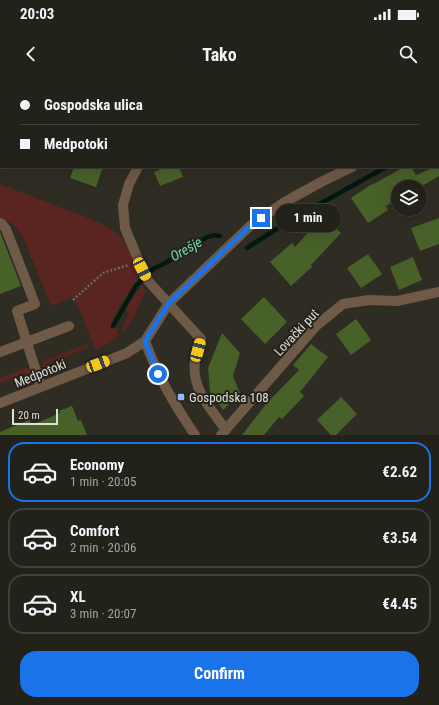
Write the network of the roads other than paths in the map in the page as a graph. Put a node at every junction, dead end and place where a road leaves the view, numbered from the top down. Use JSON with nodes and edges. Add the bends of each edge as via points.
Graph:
{"nodes":[{"id":1,"x":137,"y":168,"type":"edge"},
{"id":2,"x":350,"y":168,"type":"edge"},
{"id":3,"x":0,"y":223,"type":"edge"},
{"id":4,"x":439,"y":292,"type":"edge"},
{"id":5,"x":169,"y":303,"type":"junction"},
{"id":6,"x":70,"y":326,"type":"dead end"},
{"id":7,"x":145,"y":341,"type":"junction"},
{"id":8,"x":27,"y":342,"type":"junction"},
{"id":9,"x":0,"y":352,"type":"edge"},
{"id":10,"x":41,"y":387,"type":"junction"},
{"id":11,"x":0,"y":403,"type":"edge"},
{"id":12,"x":224,"y":433,"type":"edge"},
{"id":13,"x":195,"y":435,"type":"edge"}],
"edges":[{"from":1,"to":5,"type":"street","via":[[123,204],[125,228],[149,282]]},
{"from":2,"to":5,"type":"street","name":"Medpotoki","via":[[283,203],[250,226]]},
{"from":3,"to":8,"type":"street","via":[[6,229],[35,304],[17,311]]},
{"from":4,"to":12,"type":"street","name":"Lovački put","via":[[397,301],[369,300],[343,304],[317,325]]},
{"from":5,"to":7,"type":"street","name":"Medpotoki"},
{"from":5,"to":12,"type":"street","via":[[201,340],[195,361],[195,382]]},
{"from":6,"to":8,"type":"street"},
{"from":7,"to":10,"type":"street","name":"Medpotoki","via":[[127,353]]},
{"from":7,"to":13,"type":"street","via":[[153,365],[168,394]]},
{"from":8,"to":9,"type":"street"},
{"from":8,"to":10,"type":"street"},
{"from":10,"to":11,"type":"street","name":"Medpotoki"}]}
